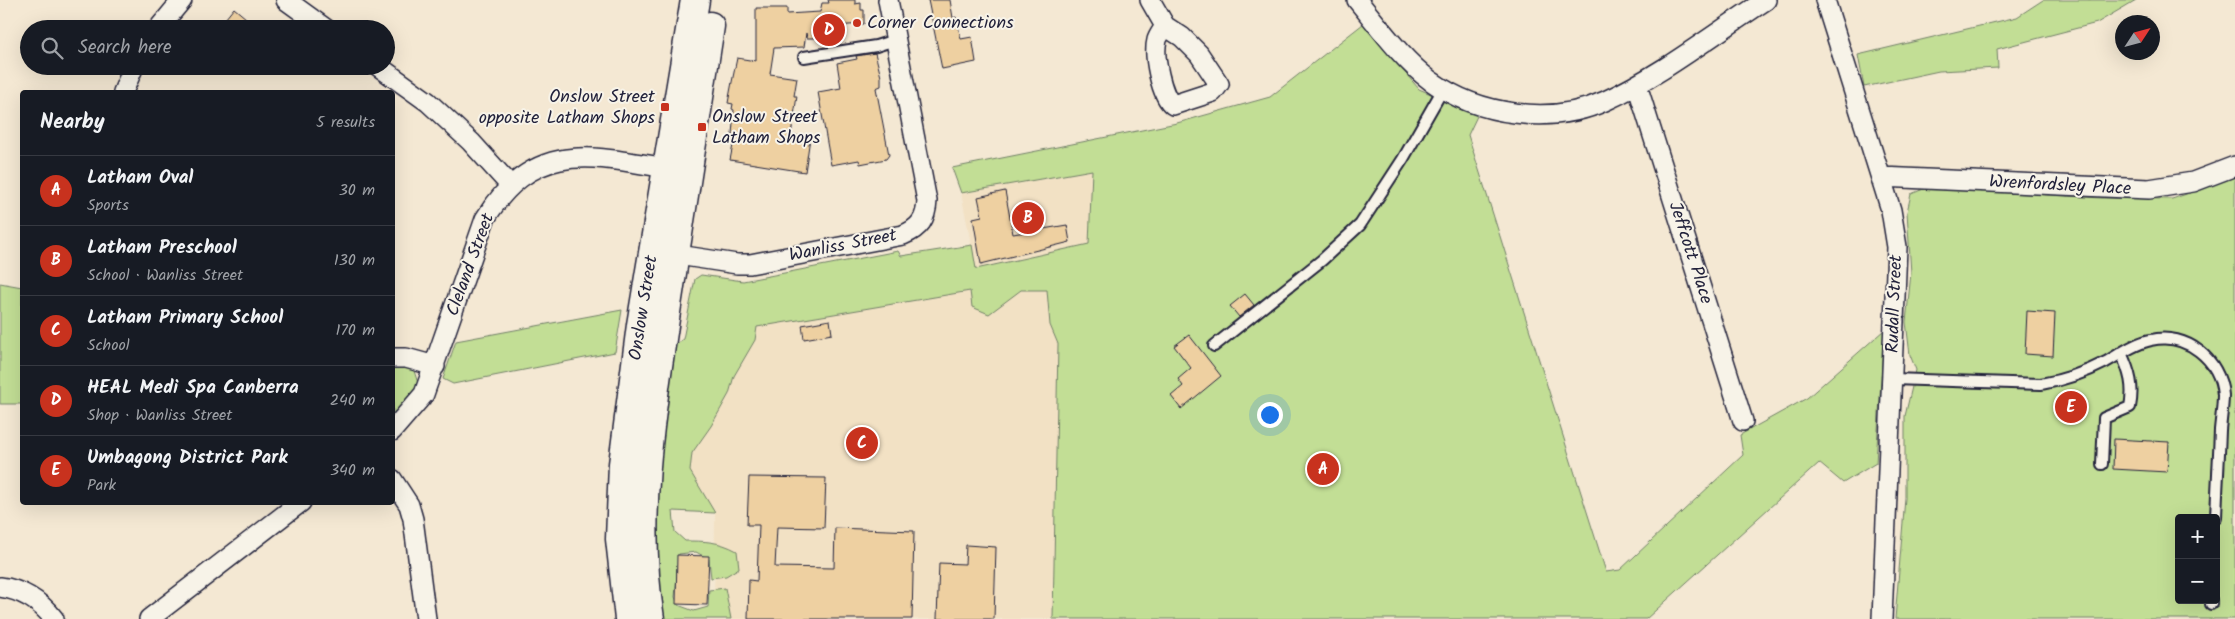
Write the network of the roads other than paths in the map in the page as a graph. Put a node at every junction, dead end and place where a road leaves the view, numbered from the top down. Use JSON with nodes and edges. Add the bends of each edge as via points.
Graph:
{"nodes":[{"id":1,"x":182,"y":0,"type":"edge"},
{"id":2,"x":286,"y":0,"type":"edge"},
{"id":3,"x":695,"y":0,"type":"edge"},
{"id":4,"x":714,"y":0,"type":"edge"},
{"id":5,"x":888,"y":0,"type":"edge"},
{"id":6,"x":1150,"y":0,"type":"edge"},
{"id":7,"x":1357,"y":0,"type":"edge"},
{"id":8,"x":1766,"y":0,"type":"edge"},
{"id":9,"x":1825,"y":0,"type":"edge"},
{"id":10,"x":165,"y":20,"type":"edge"},
{"id":11,"x":314,"y":20,"type":"edge"},
{"id":12,"x":1165,"y":26,"type":"dead end"},
{"id":13,"x":896,"y":40,"type":"junction"},
{"id":14,"x":804,"y":57,"type":"dead end"},
{"id":15,"x":693,"y":74,"type":"junction"},
{"id":16,"x":130,"y":75,"type":"edge"},
{"id":17,"x":390,"y":75,"type":"edge"},
{"id":18,"x":1637,"y":85,"type":"junction"},
{"id":19,"x":1443,"y":89,"type":"junction"},
{"id":20,"x":124,"y":90,"type":"edge"},
{"id":21,"x":2235,"y":166,"type":"edge"},
{"id":22,"x":678,"y":169,"type":"junction"},
{"id":23,"x":1880,"y":177,"type":"junction"},
{"id":24,"x":510,"y":185,"type":"junction"},
{"id":25,"x":664,"y":252,"type":"junction"},
{"id":26,"x":1214,"y":346,"type":"dead end"},
{"id":27,"x":2121,"y":353,"type":"junction"},
{"id":28,"x":395,"y":358,"type":"edge"},
{"id":29,"x":436,"y":366,"type":"junction"},
{"id":30,"x":1893,"y":378,"type":"junction"},
{"id":31,"x":1744,"y":421,"type":"dead end"},
{"id":32,"x":395,"y":428,"type":"edge"},
{"id":33,"x":2102,"y":464,"type":"dead end"},
{"id":34,"x":395,"y":483,"type":"edge"},
{"id":35,"x":297,"y":505,"type":"edge"},
{"id":36,"x":2216,"y":514,"type":"edge"},
{"id":37,"x":631,"y":539,"type":"junction"},
{"id":38,"x":0,"y":587,"type":"edge"},
{"id":39,"x":54,"y":619,"type":"edge"},
{"id":40,"x":149,"y":619,"type":"edge"},
{"id":41,"x":426,"y":619,"type":"edge"},
{"id":42,"x":630,"y":619,"type":"edge"},
{"id":43,"x":650,"y":619,"type":"edge"},
{"id":44,"x":1882,"y":619,"type":"edge"}],
"edges":[{"from":1,"to":10,"type":"street"},
{"from":2,"to":11,"type":"street"},
{"from":3,"to":15,"type":"street","name":"Onslow Street"},
{"from":4,"to":15,"type":"street","name":"Onslow Street"},
{"from":5,"to":13,"type":"street","name":"Wanliss Street"},
{"from":6,"to":12,"type":"street"},
{"from":7,"to":19,"type":"street","via":[[1408,60]]},
{"from":8,"to":18,"type":"street"},
{"from":9,"to":23,"type":"street","name":"Rudall Street"},
{"from":13,"to":14,"type":"lane"},
{"from":13,"to":25,"type":"street","name":"Wanliss Street","via":[[927,201],[925,218],[917,228],[903,235],[750,264]]},
{"from":15,"to":22,"type":"street","name":"Onslow Street"},
{"from":16,"to":20,"type":"street"},
{"from":17,"to":24,"type":"street","via":[[428,102]]},
{"from":18,"to":19,"type":"street","via":[[1586,108],[1531,115],[1495,110]]},
{"from":18,"to":31,"type":"street","name":"Jeffcott Place"},
{"from":19,"to":26,"type":"lane","via":[[1360,225],[1322,260]]},
{"from":21,"to":23,"type":"street","name":"Wrenfordsley Place","via":[[2193,182],[2149,189]]},
{"from":22,"to":24,"type":"street","name":"Cleland Street","via":[[572,157],[534,168]]},
{"from":22,"to":25,"type":"street","name":"Onslow Street"},
{"from":23,"to":30,"type":"street","name":"Rudall Street","via":[[1897,247]]},
{"from":24,"to":29,"type":"street","name":"Cleland Street","via":[[485,219]]},
{"from":25,"to":37,"type":"street","name":"Onslow Street","via":[[646,466]]},
{"from":27,"to":30,"type":"lane","via":[[2070,377],[2041,384]]},
{"from":27,"to":33,"type":"lane","via":[[2129,369],[2133,390],[2130,407],[2104,418]]},
{"from":27,"to":36,"type":"lane","via":[[2150,340],[2180,340],[2207,357],[2218,375],[2223,395]]},
{"from":28,"to":29,"type":"street"},
{"from":29,"to":32,"type":"street","name":"Cleland Street","via":[[424,394]]},
{"from":30,"to":44,"type":"street","name":"Rudall Street"},
{"from":34,"to":41,"type":"street","via":[[410,505]]},
{"from":35,"to":40,"type":"street"},
{"from":37,"to":42,"type":"street","name":"Onslow Street"},
{"from":37,"to":43,"type":"street","name":"Onslow Street"},
{"from":38,"to":39,"type":"street","via":[[26,594],[40,603]]}]}
